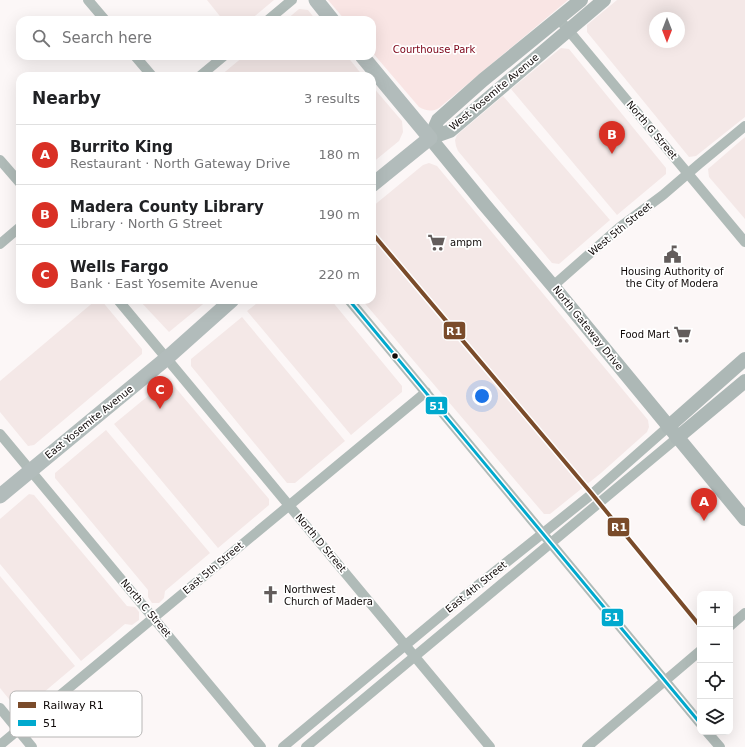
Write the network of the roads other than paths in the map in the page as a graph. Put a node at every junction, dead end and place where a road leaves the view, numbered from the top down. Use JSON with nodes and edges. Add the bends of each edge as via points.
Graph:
{"nodes":[{"id":1,"x":88,"y":0,"type":"edge"},
{"id":2,"x":292,"y":0,"type":"edge"},
{"id":3,"x":316,"y":0,"type":"edge"},
{"id":4,"x":581,"y":0,"type":"edge"},
{"id":5,"x":604,"y":0,"type":"edge"},
{"id":6,"x":102,"y":16,"type":"edge"},
{"id":7,"x":273,"y":16,"type":"edge"},
{"id":8,"x":329,"y":16,"type":"edge"},
{"id":9,"x":559,"y":19,"type":"junction"},
{"id":10,"x":568,"y":30,"type":"junction"},
{"id":11,"x":138,"y":60,"type":"edge"},
{"id":12,"x":219,"y":60,"type":"edge"},
{"id":13,"x":365,"y":60,"type":"edge"},
{"id":14,"x":149,"y":72,"type":"edge"},
{"id":15,"x":205,"y":72,"type":"edge"},
{"id":16,"x":375,"y":72,"type":"edge"},
{"id":17,"x":376,"y":73,"type":"edge"},
{"id":18,"x":745,"y":126,"type":"edge"},
{"id":19,"x":430,"y":138,"type":"junction"},
{"id":20,"x":0,"y":160,"type":"edge"},
{"id":21,"x":688,"y":174,"type":"junction"},
{"id":22,"x":16,"y":178,"type":"edge"},
{"id":23,"x":376,"y":182,"type":"edge"},
{"id":24,"x":16,"y":230,"type":"edge"},
{"id":25,"x":745,"y":242,"type":"edge"},
{"id":26,"x":0,"y":244,"type":"edge"},
{"id":27,"x":553,"y":286,"type":"junction"},
{"id":28,"x":121,"y":304,"type":"edge"},
{"id":29,"x":228,"y":304,"type":"edge"},
{"id":30,"x":352,"y":304,"type":"edge"},
{"id":31,"x":167,"y":358,"type":"junction"},
{"id":32,"x":745,"y":359,"type":"edge"},
{"id":33,"x":745,"y":380,"type":"edge"},
{"id":34,"x":426,"y":392,"type":"junction"},
{"id":35,"x":668,"y":427,"type":"junction"},
{"id":36,"x":0,"y":434,"type":"edge"},
{"id":37,"x":678,"y":438,"type":"junction"},
{"id":38,"x":30,"y":470,"type":"junction"},
{"id":39,"x":0,"y":496,"type":"edge"},
{"id":40,"x":289,"y":505,"type":"junction"},
{"id":41,"x":745,"y":519,"type":"edge"},
{"id":42,"x":542,"y":533,"type":"junction"},
{"id":43,"x":551,"y":543,"type":"junction"},
{"id":44,"x":745,"y":614,"type":"edge"},
{"id":45,"x":154,"y":617,"type":"junction"},
{"id":46,"x":733,"y":624,"type":"edge"},
{"id":47,"x":405,"y":645,"type":"junction"},
{"id":48,"x":697,"y":654,"type":"edge"},
{"id":49,"x":414,"y":656,"type":"junction"},
{"id":50,"x":665,"y":681,"type":"junction"},
{"id":51,"x":65,"y":691,"type":"edge"},
{"id":52,"x":0,"y":708,"type":"edge"},
{"id":53,"x":697,"y":719,"type":"edge"},
{"id":54,"x":10,"y":720,"type":"edge"},
{"id":55,"x":710,"y":735,"type":"edge"},
{"id":56,"x":10,"y":737,"type":"edge"},
{"id":57,"x":24,"y":737,"type":"edge"},
{"id":58,"x":0,"y":745,"type":"edge"},
{"id":59,"x":32,"y":747,"type":"edge"},
{"id":60,"x":262,"y":747,"type":"edge"},
{"id":61,"x":283,"y":747,"type":"edge"},
{"id":62,"x":306,"y":747,"type":"edge"},
{"id":63,"x":490,"y":747,"type":"edge"},
{"id":64,"x":587,"y":747,"type":"edge"},
{"id":65,"x":720,"y":747,"type":"edge"}],
"edges":[{"from":1,"to":6,"type":"street"},
{"from":2,"to":7,"type":"street"},
{"from":3,"to":8,"type":"main road"},
{"from":4,"to":9,"type":"main road","name":"West Yosemite Avenue"},
{"from":5,"to":10,"type":"main road","name":"West Yosemite Avenue"},
{"from":9,"to":10,"type":"street","name":"North G Street"},
{"from":9,"to":19,"type":"main road","name":"West Yosemite Avenue","via":[[438,120]]},
{"from":10,"to":19,"type":"main road","name":"West Yosemite Avenue","via":[[450,132]]},
{"from":10,"to":21,"type":"street","name":"North G Street"},
{"from":11,"to":14,"type":"street"},
{"from":12,"to":15,"type":"street"},
{"from":13,"to":16,"type":"main road"},
{"from":17,"to":19,"type":"main road"},
{"from":18,"to":21,"type":"street","name":"West 5th Street"},
{"from":19,"to":23,"type":"main road"},
{"from":19,"to":27,"type":"main road","name":"North Gateway Drive"},
{"from":20,"to":22,"type":"street"},
{"from":21,"to":25,"type":"street","name":"North G Street"},
{"from":21,"to":27,"type":"street","name":"West 5th Street","via":[[620,227]]},
{"from":24,"to":26,"type":"street"},
{"from":27,"to":35,"type":"main road","name":"North Gateway Drive"},
{"from":28,"to":31,"type":"street","name":"North D Street"},
{"from":29,"to":31,"type":"main road","name":"East Yosemite Avenue"},
{"from":30,"to":34,"type":"street"},
{"from":31,"to":38,"type":"main road","name":"East Yosemite Avenue"},
{"from":31,"to":40,"type":"street","name":"North D Street"},
{"from":32,"to":35,"type":"main road"},
{"from":33,"to":37,"type":"main road"},
{"from":34,"to":40,"type":"street","name":"East 5th Street"},
{"from":34,"to":42,"type":"street"},
{"from":35,"to":37,"type":"main road","name":"North Gateway Drive"},
{"from":35,"to":42,"type":"street","name":"East 4th Street","via":[[592,494]]},
{"from":36,"to":38,"type":"street","name":"North C Street"},
{"from":37,"to":41,"type":"main road","name":"North Gateway Drive"},
{"from":37,"to":43,"type":"street","name":"East 4th Street"},
{"from":38,"to":39,"type":"main road","name":"East Yosemite Avenue"},
{"from":38,"to":45,"type":"street","name":"North C Street"},
{"from":40,"to":45,"type":"street","name":"East 5th Street"},
{"from":40,"to":47,"type":"street","name":"North D Street"},
{"from":42,"to":43,"type":"street"},
{"from":42,"to":47,"type":"street","name":"East 4th Street"},
{"from":43,"to":49,"type":"street","name":"East 4th Street"},
{"from":43,"to":50,"type":"street"},
{"from":44,"to":46,"type":"street"},
{"from":45,"to":51,"type":"street","name":"East 5th Street"},
{"from":45,"to":60,"type":"street","name":"North C Street"},
{"from":47,"to":49,"type":"street","name":"North D Street"},
{"from":47,"to":61,"type":"street","name":"East 4th Street"},
{"from":48,"to":50,"type":"street"},
{"from":49,"to":62,"type":"street","name":"East 4th Street"},
{"from":49,"to":63,"type":"street","name":"North D Street"},
{"from":50,"to":53,"type":"street"},
{"from":50,"to":64,"type":"street"},
{"from":52,"to":54,"type":"street"},
{"from":55,"to":65,"type":"street"},
{"from":56,"to":58,"type":"street","name":"East 5th Street"},
{"from":57,"to":59,"type":"street"}]}
